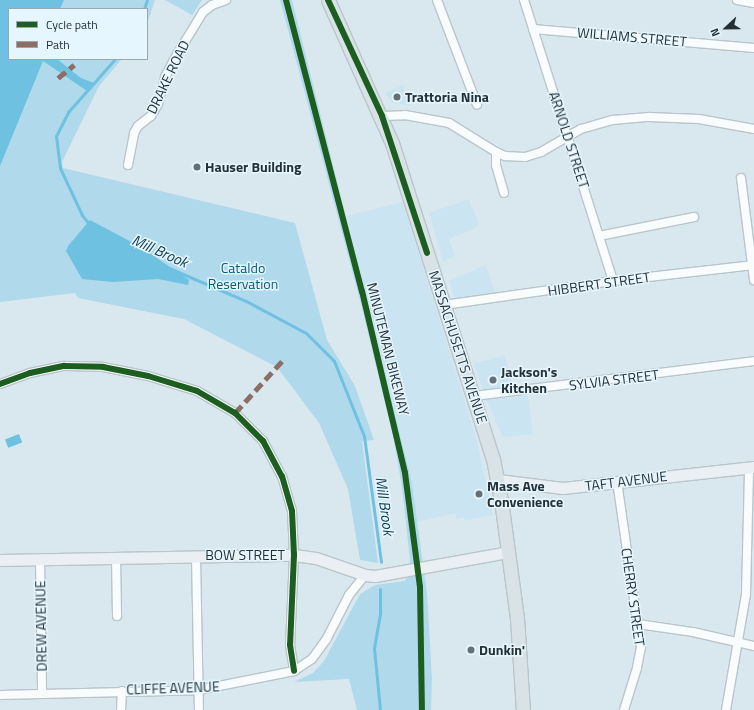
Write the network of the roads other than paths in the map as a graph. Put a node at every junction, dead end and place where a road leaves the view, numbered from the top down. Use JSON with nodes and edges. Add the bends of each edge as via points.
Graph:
{"nodes":[{"id":1,"x":226,"y":0,"type":"edge"},
{"id":2,"x":328,"y":0,"type":"edge"},
{"id":3,"x":437,"y":0,"type":"edge"},
{"id":4,"x":524,"y":0,"type":"edge"},
{"id":5,"x":737,"y":0,"type":"edge"},
{"id":6,"x":754,"y":3,"type":"edge"},
{"id":7,"x":534,"y":29,"type":"junction"},
{"id":8,"x":754,"y":48,"type":"edge"},
{"id":9,"x":477,"y":104,"type":"dead end"},
{"id":10,"x":382,"y":116,"type":"junction"},
{"id":11,"x":754,"y":129,"type":"edge"},
{"id":12,"x":568,"y":137,"type":"junction"},
{"id":13,"x":496,"y":152,"type":"junction"},
{"id":14,"x":128,"y":165,"type":"dead end"},
{"id":15,"x":741,"y":178,"type":"dead end"},
{"id":16,"x":504,"y":193,"type":"dead end"},
{"id":17,"x":694,"y":217,"type":"dead end"},
{"id":18,"x":599,"y":236,"type":"junction"},
{"id":19,"x":753,"y":265,"type":"edge"},
{"id":20,"x":754,"y":280,"type":"edge"},
{"id":21,"x":613,"y":281,"type":"junction"},
{"id":22,"x":444,"y":305,"type":"junction"},
{"id":23,"x":754,"y":361,"type":"edge"},
{"id":24,"x":0,"y":384,"type":"edge"},
{"id":25,"x":474,"y":396,"type":"junction"},
{"id":26,"x":752,"y":467,"type":"edge"},
{"id":27,"x":498,"y":480,"type":"junction"},
{"id":28,"x":617,"y":481,"type":"junction"},
{"id":29,"x":508,"y":552,"type":"junction"},
{"id":30,"x":294,"y":555,"type":"junction"},
{"id":31,"x":196,"y":556,"type":"junction"},
{"id":32,"x":116,"y":557,"type":"junction"},
{"id":33,"x":0,"y":560,"type":"edge"},
{"id":34,"x":40,"y":560,"type":"junction"},
{"id":35,"x":365,"y":575,"type":"junction"},
{"id":36,"x":117,"y":616,"type":"dead end"},
{"id":37,"x":638,"y":624,"type":"junction"},
{"id":38,"x":738,"y":644,"type":"junction"},
{"id":39,"x":754,"y":646,"type":"edge"},
{"id":40,"x":294,"y":671,"type":"junction"},
{"id":41,"x":199,"y":690,"type":"junction"},
{"id":42,"x":122,"y":691,"type":"junction"},
{"id":43,"x":42,"y":692,"type":"junction"},
{"id":44,"x":0,"y":695,"type":"edge"},
{"id":45,"x":121,"y":710,"type":"edge"},
{"id":46,"x":199,"y":710,"type":"edge"},
{"id":47,"x":523,"y":710,"type":"edge"},
{"id":48,"x":624,"y":710,"type":"edge"},
{"id":49,"x":726,"y":710,"type":"edge"}],
"edges":[{"from":1,"to":14,"type":"street","name":"DRAKE ROAD","via":[[212,5],[203,12],[178,53],[165,77],[158,104],[151,116],[138,126],[134,133]]},
{"from":2,"to":10,"type":"main road","name":"MASSACHUSETTS AVENUE"},
{"from":3,"to":9,"type":"street"},
{"from":4,"to":7,"type":"street","name":"ARNOLD STREET"},
{"from":5,"to":6,"type":"street"},
{"from":7,"to":8,"type":"street","name":"WILLIAMS STREET"},
{"from":7,"to":12,"type":"street","name":"ARNOLD STREET"},
{"from":10,"to":13,"type":"street","via":[[410,116],[449,122]]},
{"from":10,"to":22,"type":"main road","name":"MASSACHUSETTS AVENUE"},
{"from":11,"to":12,"type":"street","via":[[699,119],[649,117],[613,120],[581,129]]},
{"from":12,"to":13,"type":"street","via":[[533,155],[506,156]]},
{"from":12,"to":18,"type":"street","name":"ARNOLD STREET"},
{"from":13,"to":16,"type":"street","via":[[496,165]]},
{"from":15,"to":19,"type":"street"},
{"from":17,"to":18,"type":"street"},
{"from":18,"to":21,"type":"street","name":"ARNOLD STREET"},
{"from":19,"to":20,"type":"street"},
{"from":19,"to":21,"type":"street","name":"HIBBERT STREET"},
{"from":21,"to":22,"type":"street","name":"HIBBERT STREET"},
{"from":22,"to":25,"type":"main road","name":"MASSACHUSETTS AVENUE"},
{"from":23,"to":25,"type":"street","name":"SYLVIA STREET"},
{"from":24,"to":30,"type":"street","via":[[30,373],[64,366],[103,367],[148,376],[197,391],[234,412],[263,440],[282,476],[292,511]]},
{"from":25,"to":27,"type":"main road","name":"MASSACHUSETTS AVENUE"},
{"from":26,"to":28,"type":"street","name":"TAFT AVENUE"},
{"from":26,"to":38,"type":"street","via":[[746,594]]},
{"from":27,"to":28,"type":"street","name":"TAFT AVENUE","via":[[563,488]]},
{"from":27,"to":29,"type":"main road","name":"MASSACHUSETTS AVENUE"},
{"from":28,"to":37,"type":"street","name":"CHERRY STREET"},
{"from":29,"to":35,"type":"street","name":"BOW STREET","via":[[404,572]]},
{"from":29,"to":47,"type":"main road","name":"MASSACHUSETTS AVENUE","via":[[519,639]]},
{"from":30,"to":31,"type":"street","name":"BOW STREET"},
{"from":30,"to":35,"type":"street","name":"BOW STREET","via":[[316,558]]},
{"from":30,"to":40,"type":"street","via":[[290,645]]},
{"from":31,"to":32,"type":"street","name":"BOW STREET"},
{"from":31,"to":41,"type":"street"},
{"from":32,"to":34,"type":"street","name":"BOW STREET"},
{"from":32,"to":36,"type":"street"},
{"from":33,"to":34,"type":"street","name":"BOW STREET"},
{"from":34,"to":43,"type":"street","name":"DREW AVENUE"},
{"from":35,"to":40,"type":"street","name":"CLIFFE AVENUE","via":[[349,595],[326,640],[312,659]]},
{"from":37,"to":38,"type":"street","via":[[693,632]]},
{"from":37,"to":48,"type":"street","name":"CHERRY STREET","via":[[640,656]]},
{"from":38,"to":39,"type":"street"},
{"from":38,"to":49,"type":"street"},
{"from":40,"to":41,"type":"street","name":"CLIFFE AVENUE"},
{"from":41,"to":42,"type":"street","name":"CLIFFE AVENUE"},
{"from":41,"to":46,"type":"street"},
{"from":42,"to":43,"type":"street","name":"CLIFFE AVENUE"},
{"from":42,"to":45,"type":"street"},
{"from":43,"to":44,"type":"street","name":"CLIFFE AVENUE"}]}
